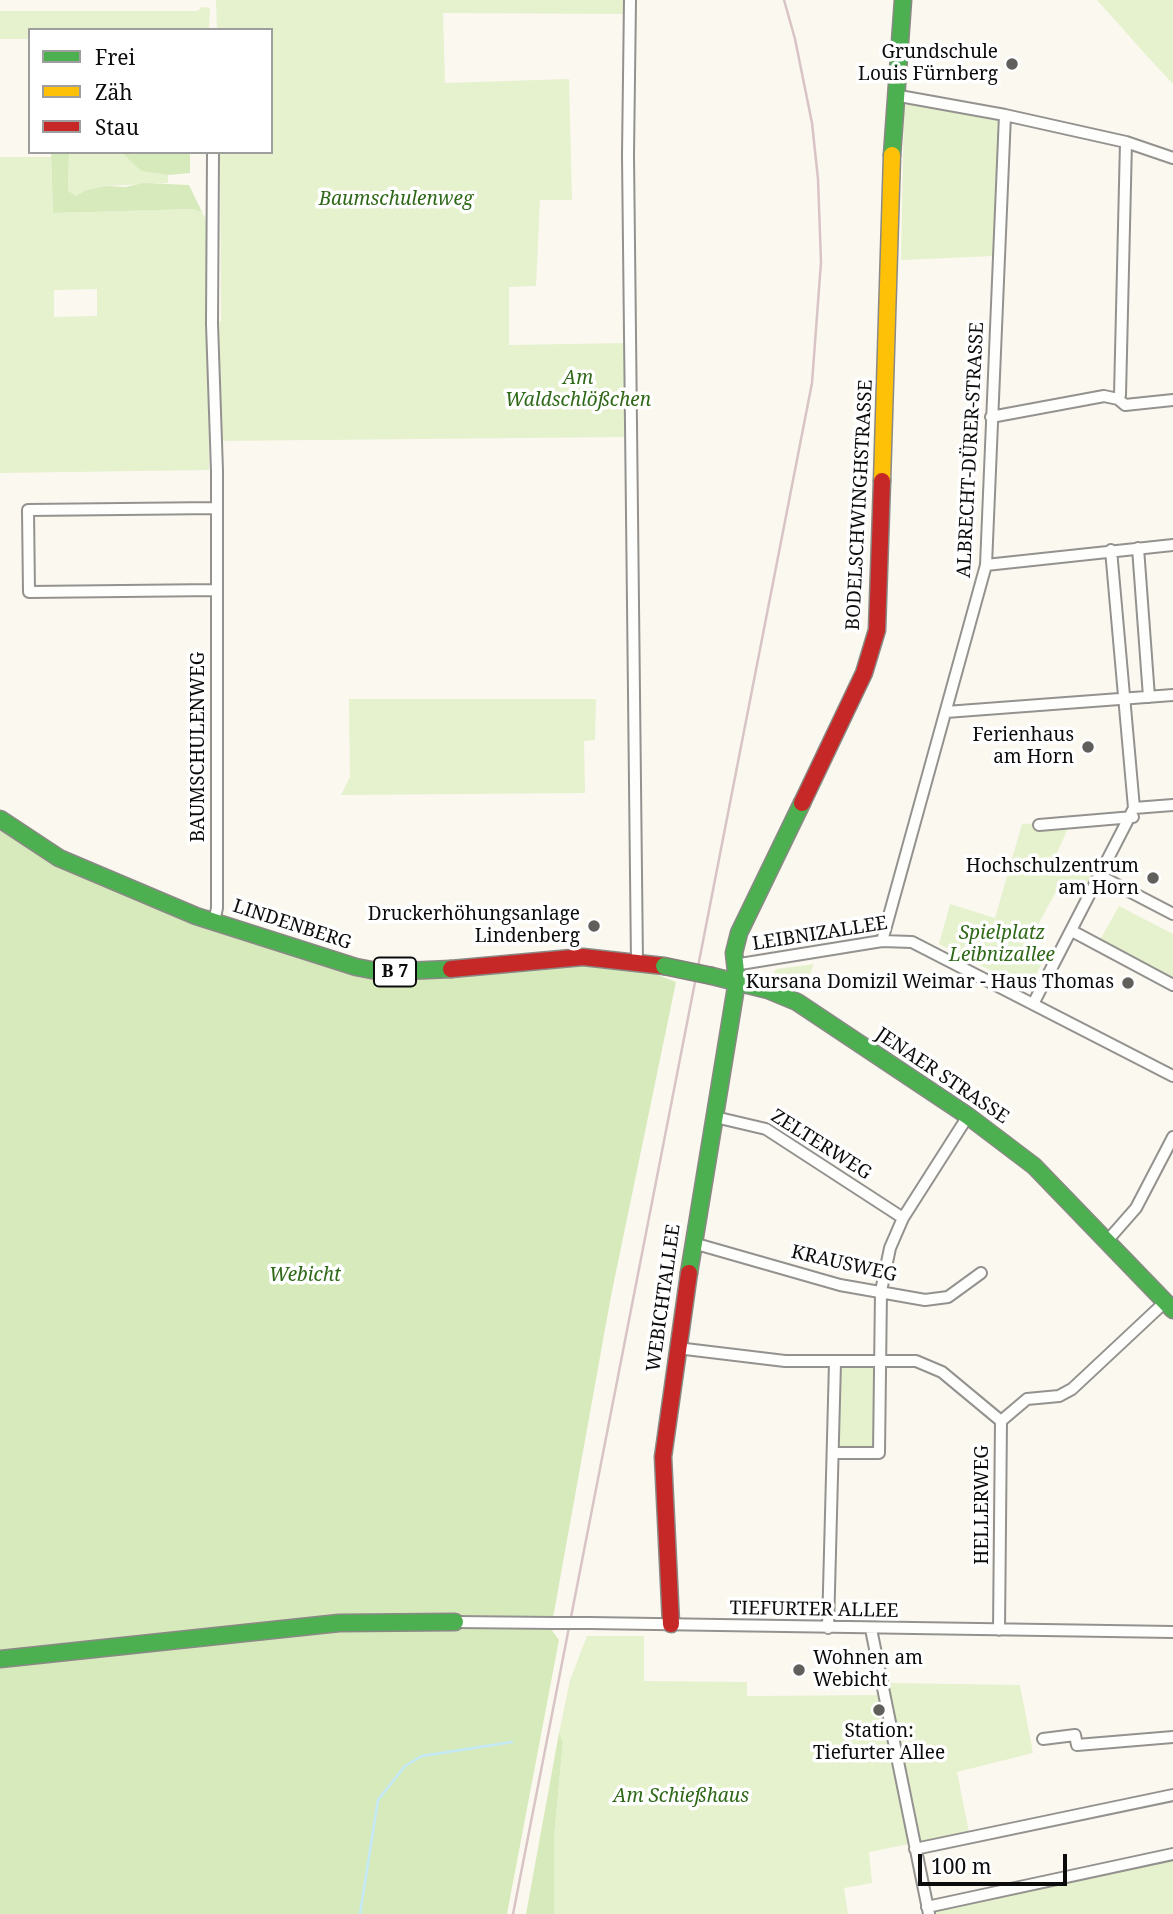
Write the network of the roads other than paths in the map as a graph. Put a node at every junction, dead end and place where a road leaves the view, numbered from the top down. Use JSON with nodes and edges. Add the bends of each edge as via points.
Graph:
{"nodes":[{"id":1,"x":630,"y":0,"type":"edge"},
{"id":2,"x":902,"y":0,"type":"edge"},
{"id":3,"x":894,"y":95,"type":"junction"},
{"id":4,"x":1005,"y":115,"type":"junction"},
{"id":5,"x":1126,"y":142,"type":"junction"},
{"id":6,"x":213,"y":154,"type":"edge"},
{"id":7,"x":1173,"y":158,"type":"edge"},
{"id":8,"x":1118,"y":398,"type":"junction"},
{"id":9,"x":1173,"y":400,"type":"edge"},
{"id":10,"x":991,"y":417,"type":"junction"},
{"id":11,"x":216,"y":508,"type":"junction"},
{"id":12,"x":1173,"y":545,"type":"edge"},
{"id":13,"x":1138,"y":548,"type":"junction"},
{"id":14,"x":1111,"y":550,"type":"junction"},
{"id":15,"x":986,"y":565,"type":"junction"},
{"id":16,"x":216,"y":590,"type":"junction"},
{"id":17,"x":1173,"y":695,"type":"edge"},
{"id":18,"x":1149,"y":697,"type":"junction"},
{"id":19,"x":1125,"y":699,"type":"junction"},
{"id":20,"x":946,"y":712,"type":"junction"},
{"id":21,"x":1173,"y":805,"type":"edge"},
{"id":22,"x":1133,"y":813,"type":"junction"},
{"id":23,"x":0,"y":819,"type":"edge"},
{"id":24,"x":1039,"y":825,"type":"dead end"},
{"id":25,"x":1100,"y":876,"type":"junction"},
{"id":26,"x":1173,"y":914,"type":"edge"},
{"id":27,"x":214,"y":922,"type":"junction"},
{"id":28,"x":1072,"y":931,"type":"junction"},
{"id":29,"x":882,"y":941,"type":"junction"},
{"id":30,"x":637,"y":962,"type":"junction"},
{"id":31,"x":735,"y":973,"type":"junction"},
{"id":32,"x":1173,"y":985,"type":"edge"},
{"id":33,"x":1033,"y":1004,"type":"junction"},
{"id":34,"x":1173,"y":1076,"type":"edge"},
{"id":35,"x":968,"y":1116,"type":"junction"},
{"id":36,"x":715,"y":1117,"type":"junction"},
{"id":37,"x":1173,"y":1137,"type":"edge"},
{"id":38,"x":902,"y":1218,"type":"junction"},
{"id":39,"x":1107,"y":1241,"type":"junction"},
{"id":40,"x":693,"y":1243,"type":"junction"},
{"id":41,"x":981,"y":1273,"type":"dead end"},
{"id":42,"x":881,"y":1292,"type":"junction"},
{"id":43,"x":1169,"y":1306,"type":"edge"},
{"id":44,"x":677,"y":1348,"type":"junction"},
{"id":45,"x":835,"y":1362,"type":"junction"},
{"id":46,"x":879,"y":1362,"type":"junction"},
{"id":47,"x":1001,"y":1422,"type":"junction"},
{"id":48,"x":834,"y":1453,"type":"junction"},
{"id":49,"x":454,"y":1622,"type":"joint"},
{"id":50,"x":671,"y":1625,"type":"junction"},
{"id":51,"x":828,"y":1628,"type":"junction"},
{"id":52,"x":872,"y":1629,"type":"junction"},
{"id":53,"x":999,"y":1630,"type":"junction"},
{"id":54,"x":1173,"y":1632,"type":"edge"},
{"id":55,"x":0,"y":1658,"type":"edge"},
{"id":56,"x":1173,"y":1737,"type":"edge"},
{"id":57,"x":1043,"y":1739,"type":"dead end"},
{"id":58,"x":1173,"y":1794,"type":"edge"},
{"id":59,"x":915,"y":1849,"type":"junction"},
{"id":60,"x":1173,"y":1854,"type":"edge"},
{"id":61,"x":928,"y":1911,"type":"edge"}],
"edges":[{"from":1,"to":30,"type":"street"},
{"from":2,"to":3,"type":"street","name":"BODELSCHWINGHSTRASSE"},
{"from":3,"to":4,"type":"street"},
{"from":3,"to":31,"type":"street","name":"BODELSCHWINGHSTRASSE","via":[[877,630],[864,673],[739,933]]},
{"from":4,"to":5,"type":"street"},
{"from":4,"to":10,"type":"street","name":"ALBRECHT-DÜRER-STRASSE"},
{"from":5,"to":7,"type":"street"},
{"from":5,"to":8,"type":"street"},
{"from":6,"to":11,"type":"street","name":"BAUMSCHULENWEG"},
{"from":8,"to":9,"type":"street","via":[[1125,405]]},
{"from":8,"to":10,"type":"street","via":[[1104,396]]},
{"from":10,"to":15,"type":"street","name":"ALBRECHT-DÜRER-STRASSE"},
{"from":11,"to":16,"type":"street","name":"BAUMSCHULENWEG"},
{"from":11,"to":16,"type":"street","via":[[28,510],[29,592]]},
{"from":12,"to":13,"type":"street"},
{"from":13,"to":14,"type":"street"},
{"from":13,"to":18,"type":"street"},
{"from":14,"to":15,"type":"street"},
{"from":14,"to":19,"type":"street"},
{"from":15,"to":20,"type":"street","name":"ALBRECHT-DÜRER-STRASSE"},
{"from":16,"to":27,"type":"street","name":"BAUMSCHULENWEG"},
{"from":17,"to":18,"type":"street"},
{"from":18,"to":19,"type":"street"},
{"from":19,"to":20,"type":"street"},
{"from":19,"to":22,"type":"street"},
{"from":20,"to":29,"type":"street","name":"ALBRECHT-DÜRER-STRASSE"},
{"from":21,"to":22,"type":"street"},
{"from":22,"to":24,"type":"street"},
{"from":22,"to":25,"type":"street"},
{"from":23,"to":27,"type":"street","name":"LINDENBERG","number":"B 7","via":[[94,875]]},
{"from":25,"to":26,"type":"street"},
{"from":25,"to":28,"type":"street"},
{"from":27,"to":30,"type":"street","name":"LINDENBERG","number":"B 7","via":[[382,972],[583,957]]},
{"from":28,"to":32,"type":"street"},
{"from":28,"to":33,"type":"street"},
{"from":29,"to":31,"type":"street","name":"LEIBNIZALLEE"},
{"from":29,"to":33,"type":"street","name":"LEIBNIZALLEE","via":[[912,942]]},
{"from":30,"to":31,"type":"street","name":"JENAER STRASSE","number":"B 7","bridge":true,"via":[[712,975]]},
{"from":31,"to":35,"type":"street","name":"JENAER STRASSE","number":"B 7","via":[[797,1002]]},
{"from":31,"to":36,"type":"street","name":"WEBICHTALLEE"},
{"from":33,"to":34,"type":"street","name":"LEIBNIZALLEE"},
{"from":35,"to":38,"type":"street"},
{"from":35,"to":39,"type":"street","name":"JENAER STRASSE","number":"B 7","via":[[1034,1166]]},
{"from":36,"to":38,"type":"street","name":"ZELTERWEG","via":[[766,1129]]},
{"from":36,"to":40,"type":"street","name":"WEBICHTALLEE"},
{"from":37,"to":39,"type":"street","via":[[1136,1208]]},
{"from":38,"to":42,"type":"street"},
{"from":39,"to":43,"type":"street","name":"JENAER STRASSE","number":"B 7"},
{"from":40,"to":42,"type":"street","name":"KRAUSWEG","via":[[839,1285]]},
{"from":40,"to":44,"type":"street","name":"WEBICHTALLEE"},
{"from":41,"to":42,"type":"street","name":"KRAUSWEG","via":[[940,1300]]},
{"from":42,"to":46,"type":"street"},
{"from":43,"to":47,"type":"street","name":"HELLERWEG","via":[[1072,1389],[1027,1399]]},
{"from":44,"to":45,"type":"street"},
{"from":44,"to":50,"type":"street","name":"WEBICHTALLEE","via":[[663,1457]]},
{"from":45,"to":46,"type":"street"},
{"from":45,"to":48,"type":"street"},
{"from":46,"to":47,"type":"street","via":[[916,1361],[935,1368]]},
{"from":46,"to":48,"type":"street","via":[[879,1453]]},
{"from":47,"to":53,"type":"street","name":"HELLERWEG"},
{"from":48,"to":51,"type":"street"},
{"from":49,"to":50,"type":"street","name":"TIEFURTER ALLEE","bridge":true},
{"from":49,"to":55,"type":"street","via":[[339,1623]]},
{"from":50,"to":51,"type":"street","name":"TIEFURTER ALLEE"},
{"from":51,"to":52,"type":"street","name":"TIEFURTER ALLEE"},
{"from":52,"to":53,"type":"street","name":"TIEFURTER ALLEE"},
{"from":52,"to":59,"type":"street"},
{"from":53,"to":54,"type":"street","name":"TIEFURTER ALLEE"},
{"from":56,"to":57,"type":"street","via":[[1077,1745],[1075,1735]]},
{"from":58,"to":59,"type":"street"},
{"from":59,"to":61,"type":"street"},
{"from":60,"to":61,"type":"street"}]}
